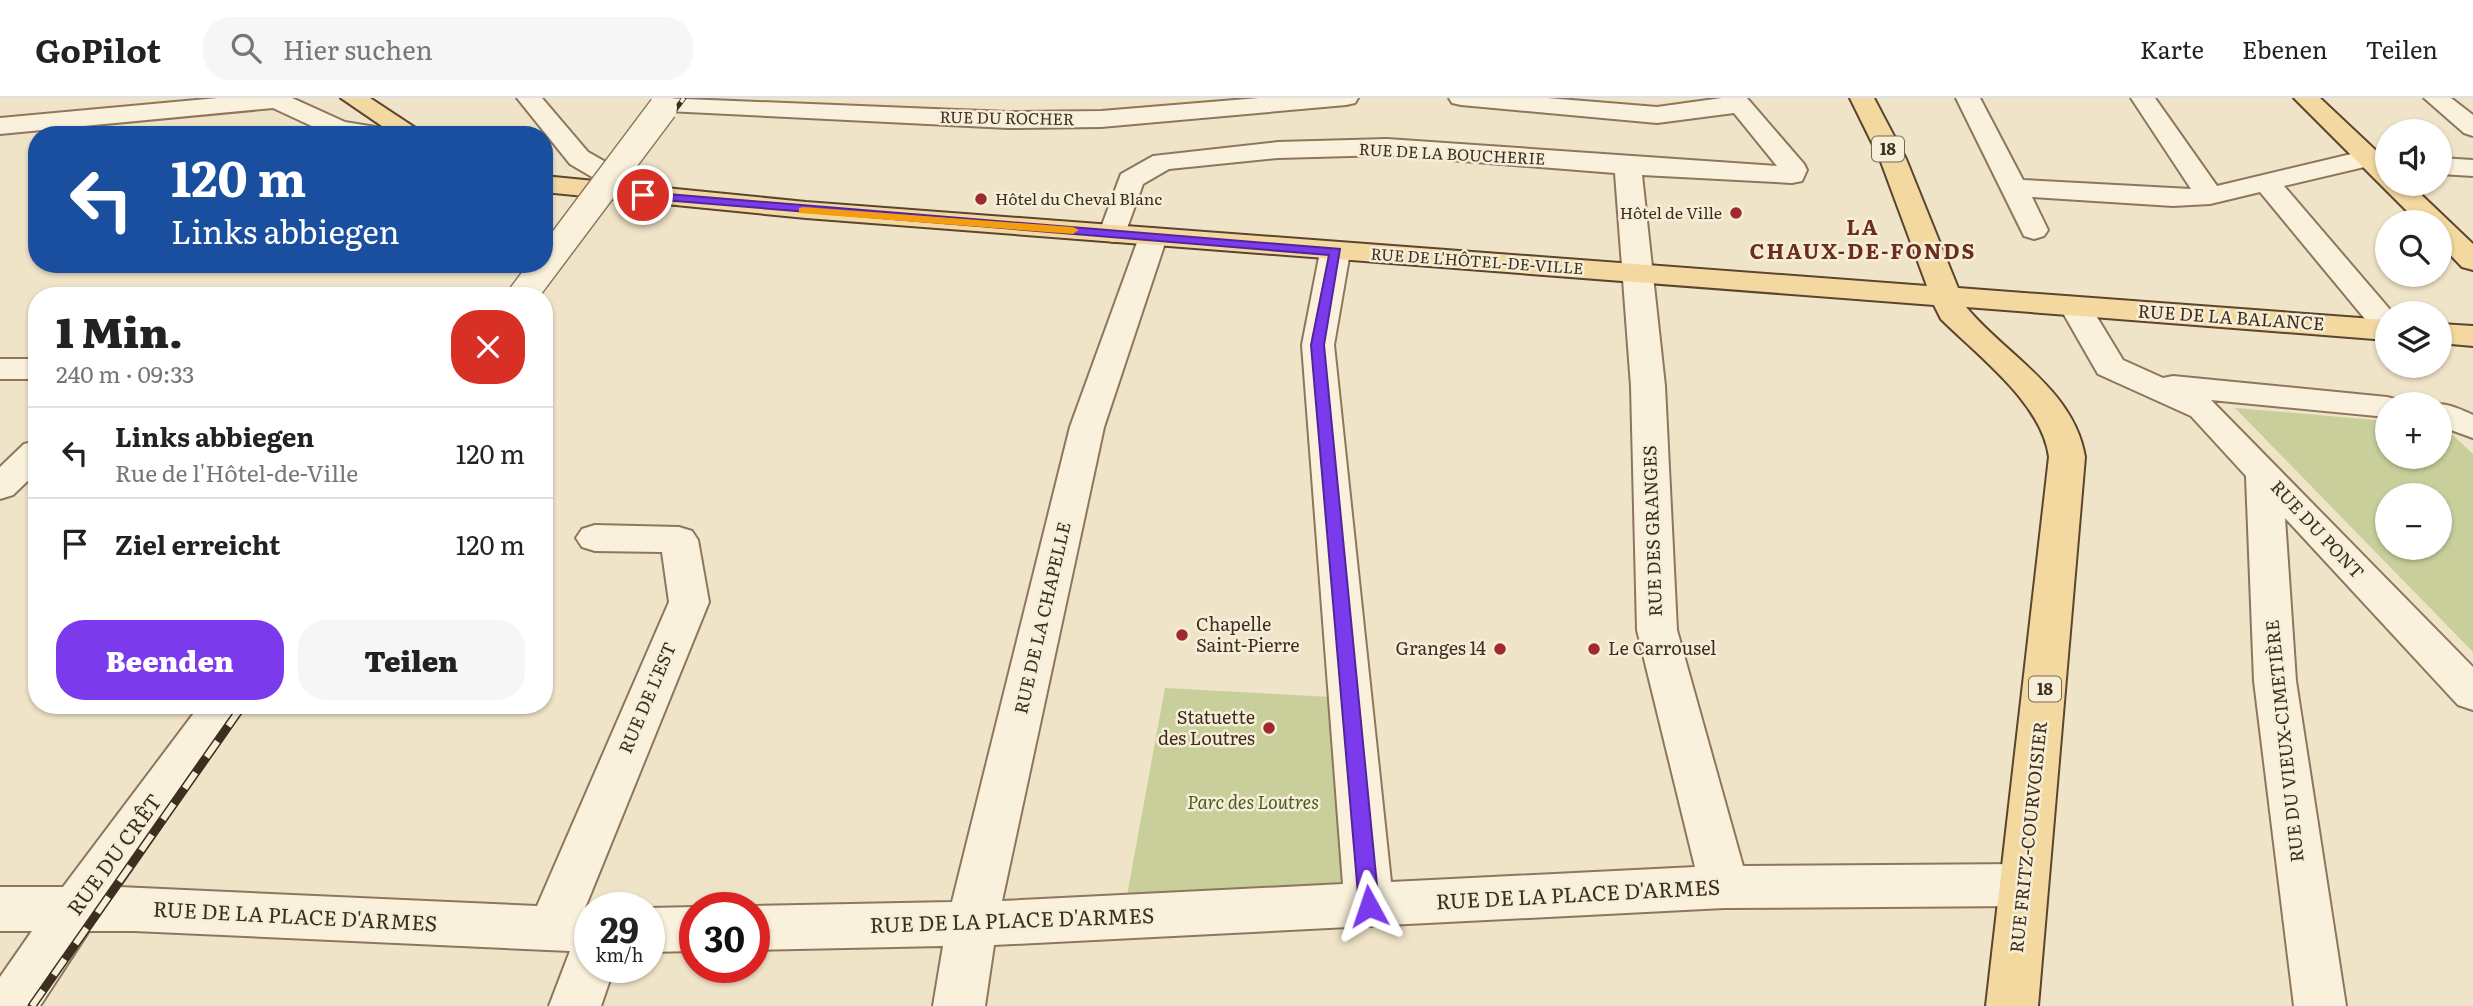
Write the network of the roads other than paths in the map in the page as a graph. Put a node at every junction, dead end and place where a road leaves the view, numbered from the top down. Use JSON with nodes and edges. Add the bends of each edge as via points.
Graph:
{"nodes":[{"id":1,"x":353,"y":98,"type":"edge"},
{"id":2,"x":529,"y":98,"type":"edge"},
{"id":3,"x":999,"y":98,"type":"edge"},
{"id":4,"x":1346,"y":98,"type":"edge"},
{"id":5,"x":1461,"y":98,"type":"edge"},
{"id":6,"x":1862,"y":98,"type":"edge"},
{"id":7,"x":1968,"y":98,"type":"edge"},
{"id":8,"x":2143,"y":98,"type":"edge"},
{"id":9,"x":2306,"y":98,"type":"edge"},
{"id":10,"x":2436,"y":98,"type":"edge"},
{"id":11,"x":1738,"y":101,"type":"edge"},
{"id":12,"x":667,"y":103,"type":"edge"},
{"id":13,"x":985,"y":120,"type":"junction"},
{"id":14,"x":332,"y":126,"type":"edge"},
{"id":15,"x":398,"y":126,"type":"edge"},
{"id":16,"x":552,"y":126,"type":"edge"},
{"id":17,"x":0,"y":127,"type":"edge"},
{"id":18,"x":553,"y":127,"type":"edge"},
{"id":19,"x":2473,"y":128,"type":"edge"},
{"id":20,"x":2375,"y":161,"type":"edge"},
{"id":21,"x":1628,"y":166,"type":"junction"},
{"id":22,"x":2375,"y":166,"type":"edge"},
{"id":23,"x":2452,"y":167,"type":"edge"},
{"id":24,"x":2473,"y":168,"type":"edge"},
{"id":25,"x":2266,"y":183,"type":"junction"},
{"id":26,"x":553,"y":185,"type":"edge"},
{"id":27,"x":2013,"y":188,"type":"junction"},
{"id":28,"x":643,"y":195,"type":"junction"},
{"id":29,"x":2210,"y":196,"type":"junction"},
{"id":30,"x":2407,"y":196,"type":"edge"},
{"id":31,"x":2422,"y":210,"type":"edge"},
{"id":32,"x":2034,"y":230,"type":"dead end"},
{"id":33,"x":1113,"y":233,"type":"junction"},
{"id":34,"x":1153,"y":237,"type":"junction"},
{"id":35,"x":2452,"y":240,"type":"edge"},
{"id":36,"x":1335,"y":252,"type":"junction"},
{"id":37,"x":553,"y":255,"type":"edge"},
{"id":38,"x":2473,"y":261,"type":"edge"},
{"id":39,"x":1640,"y":272,"type":"junction"},
{"id":40,"x":539,"y":273,"type":"edge"},
{"id":41,"x":529,"y":287,"type":"edge"},
{"id":42,"x":1943,"y":296,"type":"junction"},
{"id":43,"x":2076,"y":306,"type":"junction"},
{"id":44,"x":2375,"y":313,"type":"edge"},
{"id":45,"x":2375,"y":321,"type":"edge"},
{"id":46,"x":2452,"y":335,"type":"edge"},
{"id":47,"x":2473,"y":336,"type":"edge"},
{"id":48,"x":0,"y":369,"type":"edge"},
{"id":49,"x":28,"y":369,"type":"edge"},
{"id":50,"x":2149,"y":384,"type":"junction"},
{"id":51,"x":2375,"y":406,"type":"edge"},
{"id":52,"x":2452,"y":419,"type":"edge"},
{"id":53,"x":2473,"y":428,"type":"edge"},
{"id":54,"x":28,"y":461,"type":"edge"},
{"id":55,"x":2264,"y":474,"type":"junction"},
{"id":56,"x":0,"y":487,"type":"edge"},
{"id":57,"x":595,"y":538,"type":"dead end"},
{"id":58,"x":2473,"y":694,"type":"edge"},
{"id":59,"x":217,"y":714,"type":"edge"},
{"id":60,"x":2024,"y":885,"type":"junction"},
{"id":61,"x":1724,"y":887,"type":"junction"},
{"id":62,"x":1369,"y":906,"type":"junction"},
{"id":63,"x":0,"y":909,"type":"edge"},
{"id":64,"x":74,"y":911,"type":"junction"},
{"id":65,"x":972,"y":924,"type":"junction"},
{"id":66,"x":770,"y":928,"type":"edge"},
{"id":67,"x":570,"y":930,"type":"edge"},
{"id":68,"x":583,"y":983,"type":"edge"},
{"id":69,"x":10,"y":1006,"type":"edge"},
{"id":70,"x":575,"y":1006,"type":"edge"},
{"id":71,"x":959,"y":1006,"type":"edge"},
{"id":72,"x":2012,"y":1006,"type":"edge"},
{"id":73,"x":2320,"y":1006,"type":"edge"}],
"edges":[{"from":1,"to":15,"type":"main road"},
{"from":2,"to":16,"type":"street"},
{"from":3,"to":13,"type":"street"},
{"from":4,"to":13,"type":"street","name":"RUE DU ROCHER","via":[[1101,118]]},
{"from":5,"to":11,"type":"street","via":[[1657,115]]},
{"from":6,"to":42,"type":"main road","number":"18","via":[[1893,159]]},
{"from":7,"to":27,"type":"street"},
{"from":8,"to":29,"type":"street"},
{"from":9,"to":20,"type":"main road"},
{"from":10,"to":19,"type":"street"},
{"from":11,"to":21,"type":"street","name":"RUE DE LA BOUCHERIE","via":[[1794,170],[1791,175]]},
{"from":12,"to":13,"type":"street","name":"RUE DU ROCHER"},
{"from":12,"to":37,"type":"street","bridge":true},
{"from":14,"to":17,"type":"street","via":[[276,100]]},
{"from":18,"to":28,"type":"street","via":[[579,158]]},
{"from":21,"to":33,"type":"street","name":"RUE DE LA BOUCHERIE","via":[[1387,148],[1278,150],[1162,162],[1130,180]]},
{"from":21,"to":39,"type":"street","name":"RUE DES GRANGES"},
{"from":22,"to":25,"type":"street"},
{"from":23,"to":24,"type":"street"},
{"from":25,"to":29,"type":"street"},
{"from":25,"to":44,"type":"street"},
{"from":26,"to":28,"type":"main road","name":"RUE DE L'HÔTEL-DE-VILLE"},
{"from":27,"to":29,"type":"street"},
{"from":27,"to":32,"type":"street"},
{"from":28,"to":33,"type":"main road","name":"RUE DE L'HÔTEL-DE-VILLE"},
{"from":30,"to":31,"type":"main road"},
{"from":33,"to":34,"type":"main road","name":"RUE DE L'HÔTEL-DE-VILLE"},
{"from":34,"to":36,"type":"main road","name":"RUE DE L'HÔTEL-DE-VILLE"},
{"from":34,"to":65,"type":"street","name":"RUE DE LA CHAPELLE","via":[[1087,428]]},
{"from":35,"to":38,"type":"main road"},
{"from":36,"to":39,"type":"main road","name":"RUE DE L'HÔTEL-DE-VILLE"},
{"from":36,"to":62,"type":"street","via":[[1318,345]]},
{"from":39,"to":42,"type":"main road","name":"RUE DE L'HÔTEL-DE-VILLE"},
{"from":39,"to":61,"type":"street","name":"RUE DES GRANGES","via":[[1657,630]]},
{"from":40,"to":41,"type":"street","bridge":true},
{"from":42,"to":43,"type":"main road","name":"RUE DE L'HÔTEL-DE-VILLE"},
{"from":42,"to":60,"type":"main road","name":"RUE FRITZ-COURVOISIER","number":"18","via":[[1961,323],[2050,409],[2067,457]]},
{"from":43,"to":45,"type":"main road","name":"RUE DE LA BALANCE"},
{"from":43,"to":50,"type":"street","name":"RUE DU PONT","via":[[2110,367]]},
{"from":46,"to":47,"type":"main road"},
{"from":48,"to":49,"type":"street"},
{"from":50,"to":51,"type":"street"},
{"from":50,"to":55,"type":"street","name":"RUE DU PONT","via":[[2203,409]]},
{"from":52,"to":53,"type":"street"},
{"from":54,"to":56,"type":"street"},
{"from":55,"to":58,"type":"street","name":"RUE DU PONT"},
{"from":55,"to":73,"type":"street","name":"RUE DU VIEUX-CIMETIÈRE","via":[[2275,681]]},
{"from":57,"to":67,"type":"street","name":"RUE DE L'EST","via":[[679,540],[689,602]]},
{"from":59,"to":64,"type":"street","name":"RUE DU CRÊT"},
{"from":60,"to":61,"type":"street","name":"RUE DE LA PLACE D'ARMES"},
{"from":60,"to":72,"type":"main road","name":"RUE FRITZ-COURVOISIER","number":"18"},
{"from":61,"to":62,"type":"street","name":"RUE DE LA PLACE D'ARMES"},
{"from":62,"to":65,"type":"street","name":"RUE DE LA PLACE D'ARMES"},
{"from":63,"to":64,"type":"street","name":"RUE DE LA PLACE D'ARMES"},
{"from":64,"to":67,"type":"street","name":"RUE DE LA PLACE D'ARMES","via":[[134,909]]},
{"from":64,"to":69,"type":"street","name":"RUE DU CRÊT"},
{"from":65,"to":66,"type":"street","name":"RUE DE LA PLACE D'ARMES"},
{"from":65,"to":71,"type":"street","name":"RUE DE LA CHAPELLE"},
{"from":68,"to":70,"type":"street"}]}
